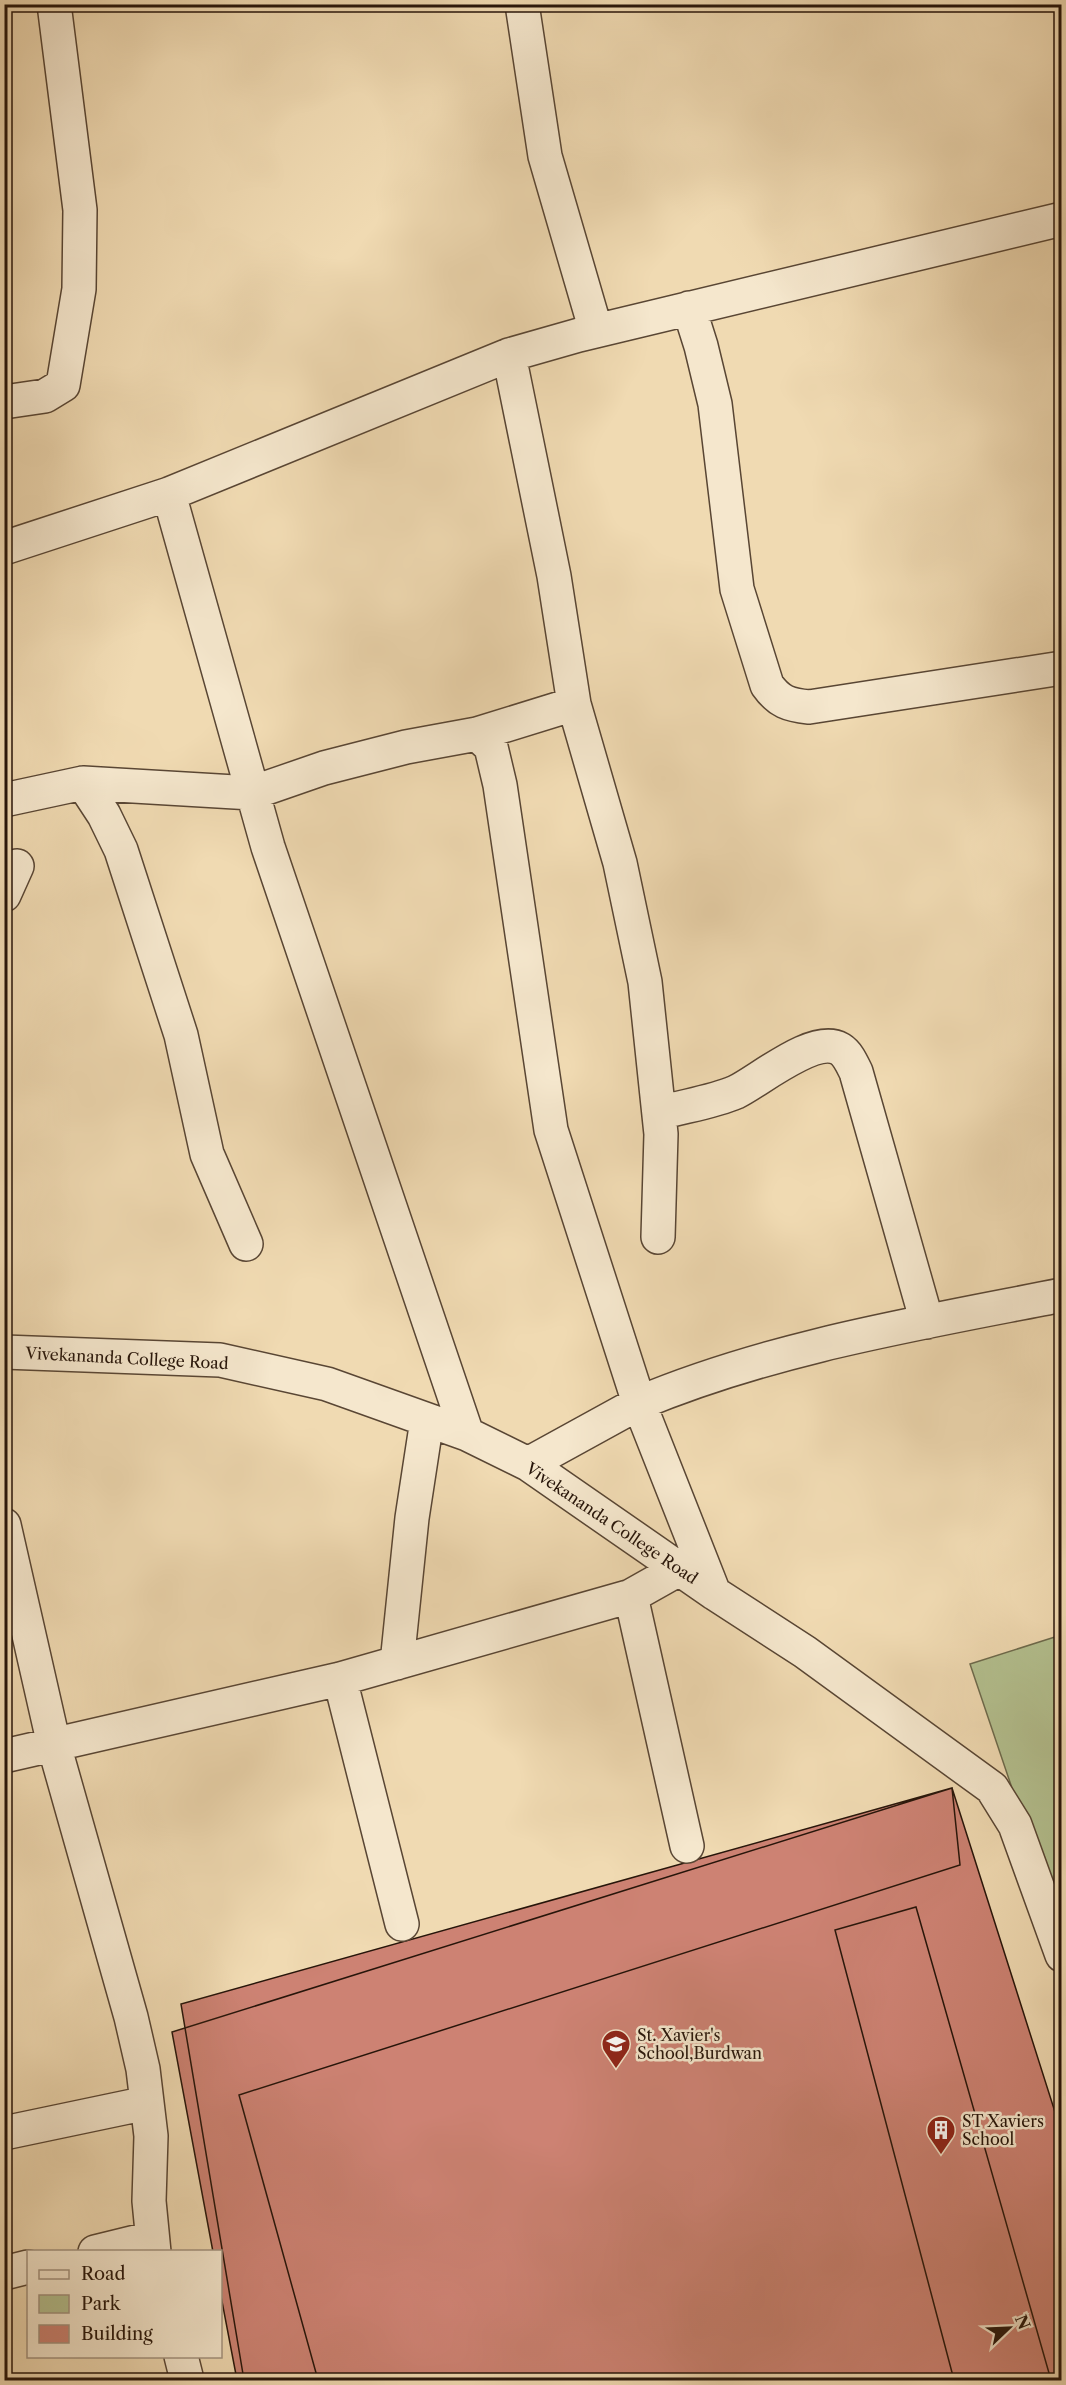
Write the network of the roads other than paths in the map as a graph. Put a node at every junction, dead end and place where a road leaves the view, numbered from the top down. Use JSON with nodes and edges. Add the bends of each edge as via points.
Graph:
{"nodes":[{"id":1,"x":54,"y":4,"type":"edge"},
{"id":2,"x":522,"y":4,"type":"edge"},
{"id":3,"x":1062,"y":219,"type":"edge"},
{"id":4,"x":689,"y":308,"type":"junction"},
{"id":5,"x":596,"y":331,"type":"junction"},
{"id":6,"x":509,"y":355,"type":"junction"},
{"id":7,"x":4,"y":402,"type":"edge"},
{"id":8,"x":169,"y":494,"type":"junction"},
{"id":9,"x":4,"y":548,"type":"edge"},
{"id":10,"x":1062,"y":668,"type":"edge"},
{"id":11,"x":574,"y":704,"type":"junction"},
{"id":12,"x":477,"y":734,"type":"junction"},
{"id":13,"x":83,"y":783,"type":"junction"},
{"id":14,"x":252,"y":793,"type":"junction"},
{"id":15,"x":4,"y":800,"type":"edge"},
{"id":16,"x":17,"y":866,"type":"dead end"},
{"id":17,"x":4,"y":895,"type":"edge"},
{"id":18,"x":660,"y":1113,"type":"junction"},
{"id":19,"x":658,"y":1237,"type":"dead end"},
{"id":20,"x":246,"y":1244,"type":"dead end"},
{"id":21,"x":1062,"y":1295,"type":"edge"},
{"id":22,"x":927,"y":1322,"type":"junction"},
{"id":23,"x":4,"y":1352,"type":"edge"},
{"id":24,"x":639,"y":1403,"type":"junction"},
{"id":25,"x":427,"y":1420,"type":"junction"},
{"id":26,"x":467,"y":1434,"type":"junction"},
{"id":27,"x":528,"y":1464,"type":"junction"},
{"id":28,"x":4,"y":1524,"type":"edge"},
{"id":29,"x":679,"y":1569,"type":"junction"},
{"id":30,"x":714,"y":1593,"type":"junction"},
{"id":31,"x":631,"y":1596,"type":"junction"},
{"id":32,"x":397,"y":1663,"type":"junction"},
{"id":33,"x":340,"y":1679,"type":"junction"},
{"id":34,"x":54,"y":1745,"type":"junction"},
{"id":35,"x":4,"y":1755,"type":"edge"},
{"id":36,"x":687,"y":1846,"type":"dead end"},
{"id":37,"x":402,"y":1924,"type":"dead end"},
{"id":38,"x":1062,"y":1955,"type":"edge"},
{"id":39,"x":147,"y":2103,"type":"junction"},
{"id":40,"x":4,"y":2133,"type":"edge"},
{"id":41,"x":153,"y":2245,"type":"edge"},
{"id":42,"x":112,"y":2250,"type":"edge"},
{"id":43,"x":27,"y":2267,"type":"edge"},
{"id":44,"x":4,"y":2273,"type":"edge"},
{"id":45,"x":182,"y":2358,"type":"edge"},
{"id":46,"x":187,"y":2380,"type":"edge"}],
"edges":[{"from":1,"to":7,"type":"street","via":[[80,210],[79,289],[63,385],[45,396]]},
{"from":2,"to":5,"type":"street","via":[[545,156]]},
{"from":3,"to":4,"type":"street"},
{"from":4,"to":5,"type":"street"},
{"from":4,"to":10,"type":"street","via":[[702,346],[714,404],[737,589],[767,685],[776,698],[789,705],[809,707]]},
{"from":5,"to":6,"type":"street"},
{"from":6,"to":8,"type":"street"},
{"from":6,"to":11,"type":"street","via":[[554,576]]},
{"from":8,"to":9,"type":"street"},
{"from":8,"to":14,"type":"street"},
{"from":11,"to":12,"type":"street"},
{"from":11,"to":18,"type":"street","via":[[620,863],[645,982]]},
{"from":12,"to":14,"type":"street","via":[[324,768]]},
{"from":12,"to":24,"type":"street","via":[[491,747],[500,785],[551,1130]]},
{"from":13,"to":14,"type":"street"},
{"from":13,"to":15,"type":"street"},
{"from":13,"to":20,"type":"street","via":[[121,850],[181,1035],[207,1154]]},
{"from":14,"to":26,"type":"street"},
{"from":16,"to":17,"type":"street"},
{"from":18,"to":19,"type":"street"},
{"from":18,"to":22,"type":"street","via":[[734,1093],[803,1054],[824,1047],[839,1048],[856,1072]]},
{"from":21,"to":22,"type":"street"},
{"from":22,"to":24,"type":"street","via":[[748,1364]]},
{"from":23,"to":25,"type":"street","name":"Vivekananda College Road","via":[[220,1360],[327,1384]]},
{"from":24,"to":27,"type":"street"},
{"from":24,"to":30,"type":"street"},
{"from":25,"to":26,"type":"street","name":"Vivekananda College Road"},
{"from":25,"to":32,"type":"street"},
{"from":26,"to":27,"type":"street","name":"Vivekananda College Road"},
{"from":27,"to":29,"type":"street","name":"Vivekananda College Road"},
{"from":28,"to":34,"type":"street"},
{"from":29,"to":30,"type":"street","name":"Vivekananda College Road"},
{"from":29,"to":31,"type":"street"},
{"from":30,"to":38,"type":"street","name":"Vivekananda College Road","via":[[805,1652],[992,1788],[1015,1825]]},
{"from":31,"to":32,"type":"street"},
{"from":31,"to":36,"type":"street"},
{"from":32,"to":33,"type":"street"},
{"from":33,"to":34,"type":"street"},
{"from":33,"to":37,"type":"street"},
{"from":34,"to":35,"type":"street"},
{"from":34,"to":39,"type":"street","via":[[131,2017]]},
{"from":39,"to":40,"type":"street"},
{"from":39,"to":41,"type":"street","via":[[151,2136],[148,2201]]},
{"from":41,"to":42,"type":"street"},
{"from":43,"to":44,"type":"street"},
{"from":45,"to":46,"type":"street"}]}
